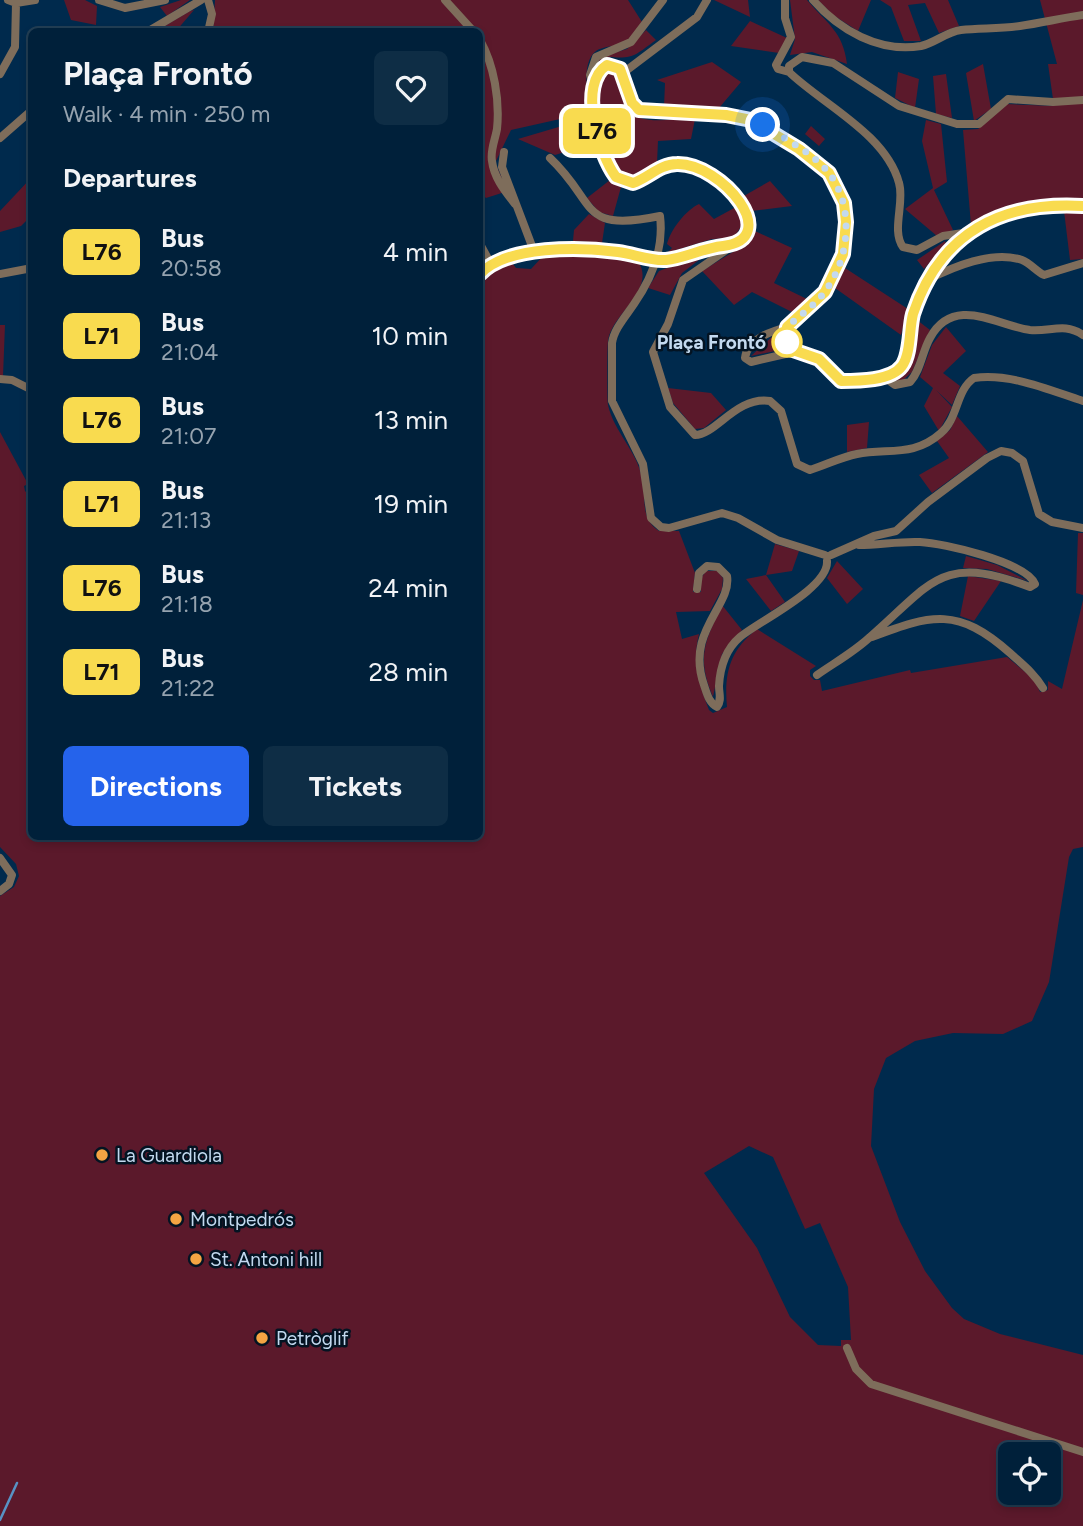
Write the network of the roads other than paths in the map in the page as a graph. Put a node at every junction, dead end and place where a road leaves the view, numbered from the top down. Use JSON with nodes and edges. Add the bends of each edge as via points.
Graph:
{"nodes":[{"id":1,"x":35,"y":0,"type":"edge"},
{"id":2,"x":99,"y":0,"type":"edge"},
{"id":3,"x":165,"y":0,"type":"edge"},
{"id":4,"x":201,"y":0,"type":"edge"},
{"id":5,"x":208,"y":0,"type":"edge"},
{"id":6,"x":444,"y":0,"type":"edge"},
{"id":7,"x":663,"y":0,"type":"edge"},
{"id":8,"x":707,"y":0,"type":"edge"},
{"id":9,"x":785,"y":0,"type":"edge"},
{"id":10,"x":813,"y":0,"type":"edge"},
{"id":11,"x":12,"y":1,"type":"edge"},
{"id":12,"x":1083,"y":15,"type":"edge"},
{"id":13,"x":154,"y":28,"type":"edge"},
{"id":14,"x":209,"y":28,"type":"edge"},
{"id":15,"x":470,"y":28,"type":"edge"},
{"id":16,"x":483,"y":46,"type":"edge"},
{"id":17,"x":789,"y":72,"type":"junction"},
{"id":18,"x":623,"y":73,"type":"junction"},
{"id":19,"x":0,"y":74,"type":"edge"},
{"id":20,"x":594,"y":89,"type":"junction"},
{"id":21,"x":1083,"y":100,"type":"edge"},
{"id":22,"x":28,"y":114,"type":"edge"},
{"id":23,"x":0,"y":138,"type":"edge"},
{"id":24,"x":503,"y":152,"type":"dead end"},
{"id":25,"x":550,"y":158,"type":"dead end"},
{"id":26,"x":515,"y":204,"type":"junction"},
{"id":27,"x":1083,"y":206,"type":"edge"},
{"id":28,"x":671,"y":211,"type":"dead end"},
{"id":29,"x":660,"y":216,"type":"junction"},
{"id":30,"x":973,"y":232,"type":"junction"},
{"id":31,"x":735,"y":244,"type":"junction"},
{"id":32,"x":483,"y":249,"type":"edge"},
{"id":33,"x":535,"y":254,"type":"junction"},
{"id":34,"x":656,"y":260,"type":"junction"},
{"id":35,"x":1083,"y":263,"type":"edge"},
{"id":36,"x":491,"y":264,"type":"junction"},
{"id":37,"x":28,"y":269,"type":"edge"},
{"id":38,"x":483,"y":271,"type":"edge"},
{"id":39,"x":0,"y":274,"type":"edge"},
{"id":40,"x":927,"y":280,"type":"junction"},
{"id":41,"x":787,"y":327,"type":"junction"},
{"id":42,"x":1083,"y":335,"type":"edge"},
{"id":43,"x":794,"y":352,"type":"junction"},
{"id":44,"x":884,"y":377,"type":"junction"},
{"id":45,"x":0,"y":379,"type":"edge"},
{"id":46,"x":28,"y":388,"type":"edge"},
{"id":47,"x":1083,"y":401,"type":"edge"},
{"id":48,"x":1083,"y":528,"type":"edge"},
{"id":49,"x":859,"y":545,"type":"junction"},
{"id":50,"x":828,"y":557,"type":"junction"},
{"id":51,"x":697,"y":589,"type":"dead end"},
{"id":52,"x":869,"y":638,"type":"junction"},
{"id":53,"x":817,"y":676,"type":"dead end"},
{"id":54,"x":1043,"y":688,"type":"dead end"},
{"id":55,"x":0,"y":858,"type":"edge"},
{"id":56,"x":0,"y":891,"type":"edge"},
{"id":57,"x":847,"y":1348,"type":"dead end"},
{"id":58,"x":1083,"y":1452,"type":"edge"}],
"edges":[{"from":1,"to":11,"type":"street"},
{"from":2,"to":3,"type":"street","via":[[125,8]]},
{"from":4,"to":13,"type":"street"},
{"from":5,"to":14,"type":"street","via":[[212,14]]},
{"from":6,"to":15,"type":"street"},
{"from":7,"to":20,"type":"street","via":[[631,42],[596,57],[590,75]]},
{"from":8,"to":18,"type":"street","via":[[697,17]]},
{"from":9,"to":17,"type":"street","via":[[791,37],[776,65]]},
{"from":10,"to":12,"type":"street","via":[[849,33],[907,46],[925,45],[960,30],[1024,26]]},
{"from":11,"to":19,"type":"street","via":[[15,47]]},
{"from":16,"to":26,"type":"street","via":[[496,93],[492,163]]},
{"from":17,"to":21,"type":"street","via":[[789,66],[802,57],[825,60],[899,106],[964,126],[979,124],[1008,99]]},
{"from":17,"to":30,"type":"street","via":[[853,123],[891,165],[901,193],[898,238],[903,247],[917,250],[943,236]]},
{"from":18,"to":20,"type":"street","via":[[607,65]]},
{"from":18,"to":41,"type":"street","via":[[632,103],[639,110],[751,120],[829,173],[844,203],[843,254],[825,292]]},
{"from":20,"to":31,"type":"street","via":[[592,106],[599,139],[616,177],[633,183],[673,163],[706,169],[721,180],[745,211],[748,230]]},
{"from":22,"to":23,"type":"street"},
{"from":24,"to":26,"type":"street","via":[[502,167]]},
{"from":25,"to":29,"type":"street","via":[[598,217],[622,221]]},
{"from":26,"to":33,"type":"street"},
{"from":27,"to":30,"type":"street","via":[[1012,210]]},
{"from":28,"to":29,"type":"street"},
{"from":29,"to":34,"type":"street"},
{"from":30,"to":40,"type":"street","via":[[942,256]]},
{"from":31,"to":34,"type":"street"},
{"from":31,"to":47,"type":"street","via":[[682,280],[668,324],[654,348],[654,364],[670,407],[695,435],[703,435],[746,405],[770,401],[781,411],[797,464],[810,470],[858,454],[908,452],[937,436],[974,377],[1055,390]]},
{"from":32,"to":36,"type":"street"},
{"from":33,"to":34,"type":"street","via":[[577,248]]},
{"from":33,"to":36,"type":"street"},
{"from":34,"to":50,"type":"street","via":[[613,338],[611,395],[643,464],[651,518],[669,528],[722,513],[777,540]]},
{"from":35,"to":40,"type":"street","via":[[1045,275],[1017,259],[994,258],[949,269]]},
{"from":36,"to":38,"type":"street"},
{"from":37,"to":39,"type":"street"},
{"from":40,"to":44,"type":"street","via":[[908,334],[904,361]]},
{"from":41,"to":43,"type":"street","via":[[787,342]]},
{"from":41,"to":43,"type":"street","via":[[764,335],[747,349],[745,358],[751,362]]},
{"from":42,"to":44,"type":"street","via":[[1069,328],[1031,330],[984,315],[965,316],[935,331],[910,382],[895,385]]},
{"from":43,"to":44,"type":"street","via":[[819,359],[841,381]]},
{"from":45,"to":46,"type":"street"},
{"from":48,"to":49,"type":"street","via":[[1052,522],[1039,514],[1023,461],[1002,451],[986,458],[896,531]]},
{"from":49,"to":50,"type":"street"},
{"from":49,"to":52,"type":"street","via":[[934,544],[1002,562],[1031,577],[1035,584],[1030,587],[986,573],[954,573],[918,591]]},
{"from":50,"to":51,"type":"street","via":[[826,572],[804,593],[730,647],[717,707],[709,699],[698,659],[727,576],[718,567],[707,566],[699,573]]},
{"from":52,"to":53,"type":"street"},
{"from":52,"to":54,"type":"street","via":[[914,620],[963,622],[992,637],[1034,674]]},
{"from":55,"to":56,"type":"street","via":[[12,875]]},
{"from":57,"to":58,"type":"street","via":[[856,1369],[871,1384]]}]}
